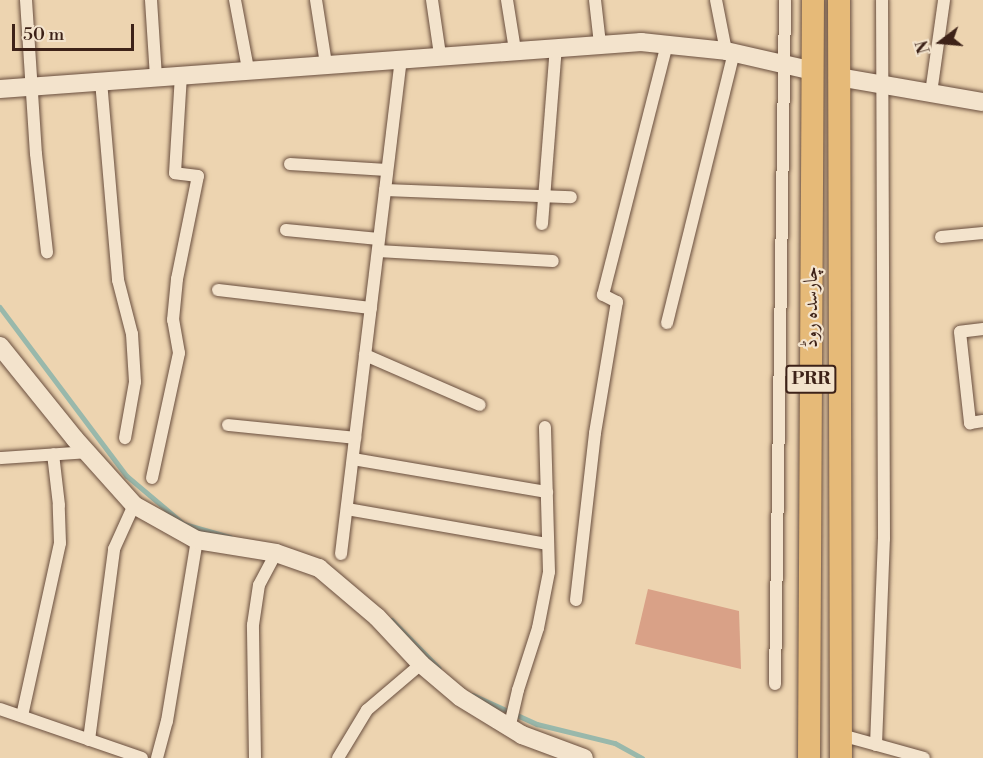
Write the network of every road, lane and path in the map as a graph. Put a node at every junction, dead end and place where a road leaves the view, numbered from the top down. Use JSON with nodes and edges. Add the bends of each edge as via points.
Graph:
{"nodes":[{"id":1,"x":26,"y":0,"type":"edge"},
{"id":2,"x":151,"y":0,"type":"edge"},
{"id":3,"x":235,"y":0,"type":"edge"},
{"id":4,"x":316,"y":0,"type":"edge"},
{"id":5,"x":432,"y":0,"type":"edge"},
{"id":6,"x":507,"y":0,"type":"edge"},
{"id":7,"x":595,"y":0,"type":"edge"},
{"id":8,"x":716,"y":0,"type":"edge"},
{"id":9,"x":785,"y":0,"type":"edge"},
{"id":10,"x":813,"y":0,"type":"edge"},
{"id":11,"x":839,"y":0,"type":"edge"},
{"id":12,"x":882,"y":0,"type":"edge"},
{"id":13,"x":944,"y":0,"type":"edge"},
{"id":14,"x":600,"y":44,"type":"junction"},
{"id":15,"x":667,"y":44,"type":"junction"},
{"id":16,"x":556,"y":47,"type":"junction"},
{"id":17,"x":515,"y":50,"type":"junction"},
{"id":18,"x":730,"y":51,"type":"junction"},
{"id":19,"x":440,"y":55,"type":"junction"},
{"id":20,"x":401,"y":58,"type":"junction"},
{"id":21,"x":326,"y":64,"type":"junction"},
{"id":22,"x":786,"y":64,"type":"junction"},
{"id":23,"x":248,"y":69,"type":"junction"},
{"id":24,"x":813,"y":71,"type":"junction"},
{"id":25,"x":181,"y":75,"type":"junction"},
{"id":26,"x":156,"y":77,"type":"junction"},
{"id":27,"x":838,"y":77,"type":"junction"},
{"id":28,"x":101,"y":81,"type":"junction"},
{"id":29,"x":882,"y":85,"type":"junction"},
{"id":30,"x":33,"y":86,"type":"junction"},
{"id":31,"x":0,"y":89,"type":"edge"},
{"id":32,"x":931,"y":93,"type":"junction"},
{"id":33,"x":983,"y":102,"type":"edge"},
{"id":34,"x":290,"y":164,"type":"dead end"},
{"id":35,"x":387,"y":170,"type":"junction"},
{"id":36,"x":385,"y":190,"type":"junction"},
{"id":37,"x":544,"y":195,"type":"junction"},
{"id":38,"x":571,"y":197,"type":"dead end"},
{"id":39,"x":542,"y":224,"type":"dead end"},
{"id":40,"x":286,"y":230,"type":"dead end"},
{"id":41,"x":983,"y":233,"type":"edge"},
{"id":42,"x":941,"y":237,"type":"dead end"},
{"id":43,"x":379,"y":245,"type":"junction"},
{"id":44,"x":47,"y":252,"type":"dead end"},
{"id":45,"x":553,"y":261,"type":"dead end"},
{"id":46,"x":218,"y":290,"type":"dead end"},
{"id":47,"x":371,"y":308,"type":"junction"},
{"id":48,"x":668,"y":323,"type":"dead end"},
{"id":49,"x":983,"y":329,"type":"edge"},
{"id":50,"x":0,"y":346,"type":"edge"},
{"id":51,"x":365,"y":355,"type":"junction"},
{"id":52,"x":480,"y":405,"type":"dead end"},
{"id":53,"x":983,"y":421,"type":"edge"},
{"id":54,"x":228,"y":425,"type":"dead end"},
{"id":55,"x":545,"y":427,"type":"dead end"},
{"id":56,"x":125,"y":438,"type":"dead end"},
{"id":57,"x":355,"y":438,"type":"junction"},
{"id":58,"x":87,"y":452,"type":"junction"},
{"id":59,"x":53,"y":454,"type":"junction"},
{"id":60,"x":0,"y":458,"type":"edge"},
{"id":61,"x":352,"y":459,"type":"junction"},
{"id":62,"x":152,"y":478,"type":"dead end"},
{"id":63,"x":547,"y":492,"type":"junction"},
{"id":64,"x":134,"y":505,"type":"junction"},
{"id":65,"x":346,"y":509,"type":"junction"},
{"id":66,"x":197,"y":540,"type":"junction"},
{"id":67,"x":548,"y":544,"type":"junction"},
{"id":68,"x":276,"y":552,"type":"junction"},
{"id":69,"x":341,"y":554,"type":"dead end"},
{"id":70,"x":576,"y":600,"type":"dead end"},
{"id":71,"x":421,"y":664,"type":"junction"},
{"id":72,"x":775,"y":684,"type":"dead end"},
{"id":73,"x":0,"y":709,"type":"edge"},
{"id":74,"x":22,"y":716,"type":"junction"},
{"id":75,"x":510,"y":726,"type":"junction"},
{"id":76,"x":841,"y":735,"type":"junction"},
{"id":77,"x":89,"y":740,"type":"junction"},
{"id":78,"x":876,"y":745,"type":"junction"},
{"id":79,"x":142,"y":758,"type":"edge"},
{"id":80,"x":157,"y":758,"type":"edge"},
{"id":81,"x":255,"y":758,"type":"edge"},
{"id":82,"x":338,"y":758,"type":"edge"},
{"id":83,"x":584,"y":758,"type":"edge"},
{"id":84,"x":809,"y":758,"type":"edge"},
{"id":85,"x":841,"y":758,"type":"edge"},
{"id":86,"x":924,"y":758,"type":"edge"}],
"edges":[{"from":1,"to":30,"type":"street"},
{"from":2,"to":26,"type":"street"},
{"from":3,"to":23,"type":"street"},
{"from":4,"to":21,"type":"street"},
{"from":5,"to":19,"type":"street"},
{"from":6,"to":17,"type":"street"},
{"from":7,"to":14,"type":"street"},
{"from":8,"to":18,"type":"street"},
{"from":9,"to":22,"type":"street"},
{"from":10,"to":24,"type":"highway","name":"چارسدہ روڈ","number":"PRR"},
{"from":11,"to":27,"type":"highway","name":"چارسدہ روڈ","number":"PRR"},
{"from":12,"to":29,"type":"street"},
{"from":13,"to":32,"type":"street"},
{"from":14,"to":15,"type":"street"},
{"from":14,"to":16,"type":"street"},
{"from":15,"to":18,"type":"street"},
{"from":15,"to":70,"type":"street","via":[[603,296],[617,302]]},
{"from":16,"to":17,"type":"street"},
{"from":16,"to":37,"type":"street"},
{"from":17,"to":19,"type":"street"},
{"from":18,"to":22,"type":"street"},
{"from":18,"to":48,"type":"street"},
{"from":19,"to":20,"type":"street"},
{"from":20,"to":21,"type":"street"},
{"from":20,"to":35,"type":"street"},
{"from":21,"to":23,"type":"street"},
{"from":22,"to":24,"type":"street"},
{"from":22,"to":72,"type":"street"},
{"from":23,"to":25,"type":"street"},
{"from":24,"to":84,"type":"highway","name":"چارسدہ روڈ","number":"PRR"},
{"from":25,"to":26,"type":"street"},
{"from":25,"to":62,"type":"street","via":[[175,173],[198,176],[177,279],[173,320],[179,353]]},
{"from":26,"to":28,"type":"street"},
{"from":27,"to":29,"type":"street"},
{"from":27,"to":76,"type":"highway","name":"چارسدہ روڈ","number":"PRR"},
{"from":28,"to":30,"type":"street"},
{"from":28,"to":56,"type":"street","via":[[118,280],[132,334],[135,382]]},
{"from":29,"to":32,"type":"street"},
{"from":29,"to":78,"type":"street","via":[[884,539]]},
{"from":30,"to":31,"type":"street"},
{"from":30,"to":44,"type":"street"},
{"from":32,"to":33,"type":"street"},
{"from":34,"to":35,"type":"street"},
{"from":35,"to":36,"type":"street"},
{"from":36,"to":37,"type":"street"},
{"from":36,"to":43,"type":"street"},
{"from":37,"to":38,"type":"street"},
{"from":37,"to":39,"type":"street"},
{"from":40,"to":43,"type":"street"},
{"from":41,"to":42,"type":"street"},
{"from":43,"to":45,"type":"street"},
{"from":43,"to":47,"type":"street"},
{"from":46,"to":47,"type":"street"},
{"from":47,"to":51,"type":"street"},
{"from":49,"to":53,"type":"street","via":[[960,332],[970,423]]},
{"from":50,"to":58,"type":"street"},
{"from":51,"to":52,"type":"street"},
{"from":51,"to":57,"type":"street"},
{"from":54,"to":57,"type":"street"},
{"from":55,"to":63,"type":"street"},
{"from":57,"to":61,"type":"street"},
{"from":58,"to":59,"type":"street"},
{"from":58,"to":64,"type":"street"},
{"from":59,"to":60,"type":"street"},
{"from":59,"to":74,"type":"street","via":[[60,543]]},
{"from":61,"to":63,"type":"street"},
{"from":61,"to":65,"type":"street"},
{"from":63,"to":67,"type":"street"},
{"from":64,"to":66,"type":"street"},
{"from":64,"to":77,"type":"street","via":[[114,549]]},
{"from":65,"to":67,"type":"street"},
{"from":65,"to":69,"type":"street"},
{"from":66,"to":68,"type":"street"},
{"from":66,"to":80,"type":"street"},
{"from":67,"to":75,"type":"street","via":[[549,572],[538,628]]},
{"from":68,"to":71,"type":"street","via":[[319,568],[377,616]]},
{"from":68,"to":81,"type":"street","via":[[259,585],[253,625]]},
{"from":71,"to":75,"type":"street","via":[[460,697]]},
{"from":71,"to":82,"type":"street","via":[[367,710]]},
{"from":73,"to":74,"type":"street"},
{"from":74,"to":77,"type":"street"},
{"from":75,"to":83,"type":"street"},
{"from":76,"to":78,"type":"street"},
{"from":76,"to":85,"type":"highway","name":"چارسدہ روڈ","number":"PRR"},
{"from":77,"to":79,"type":"street"},
{"from":78,"to":86,"type":"street"}]}
